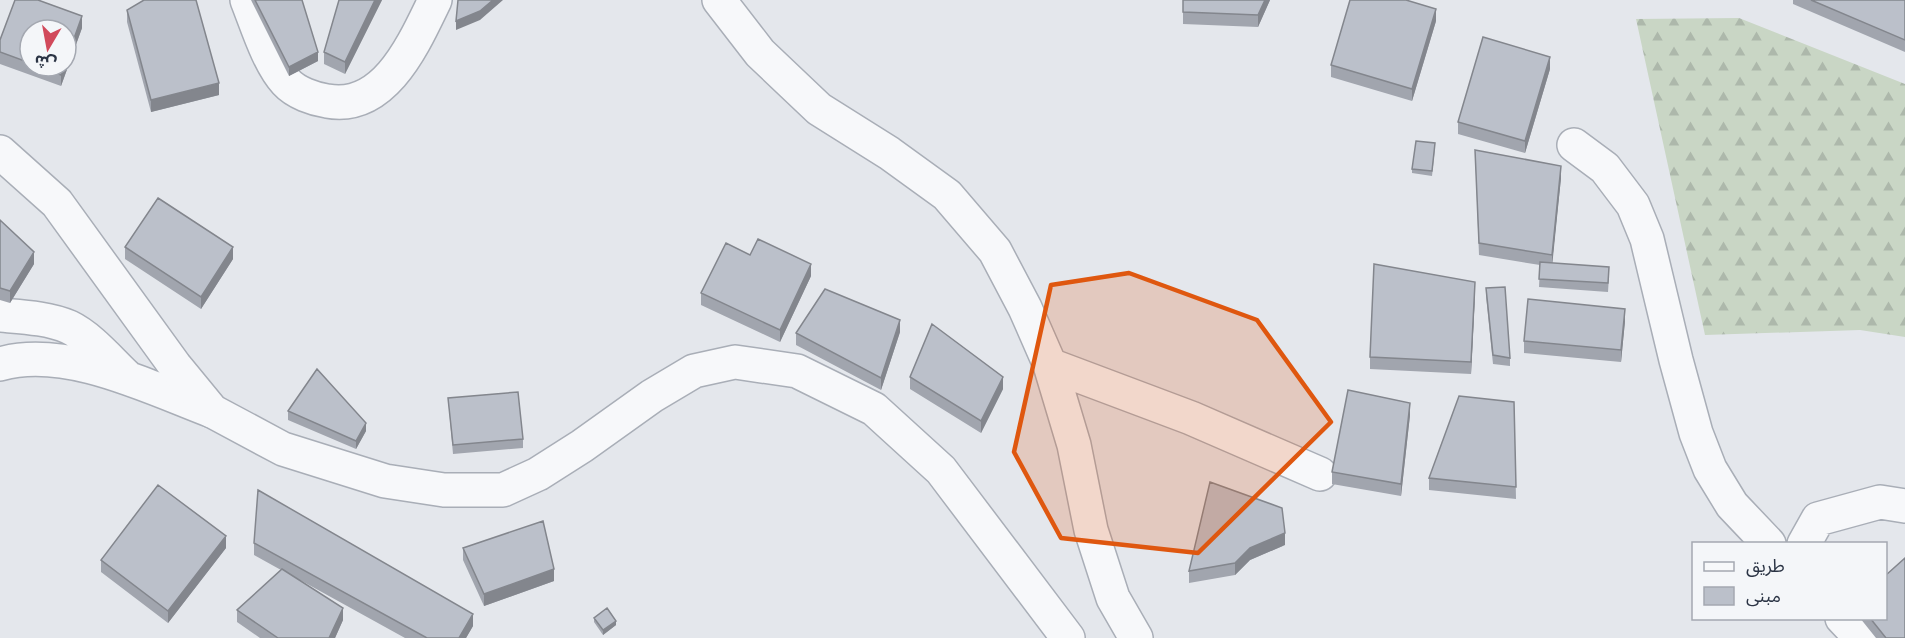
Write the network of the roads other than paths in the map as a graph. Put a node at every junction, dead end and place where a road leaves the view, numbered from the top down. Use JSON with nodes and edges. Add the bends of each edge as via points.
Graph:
{"nodes":[{"id":1,"x":247,"y":0,"type":"edge"},
{"id":2,"x":435,"y":0,"type":"edge"},
{"id":3,"x":719,"y":0,"type":"edge"},
{"id":4,"x":1574,"y":145,"type":"dead end"},
{"id":5,"x":0,"y":152,"type":"edge"},
{"id":6,"x":0,"y":315,"type":"edge"},
{"id":7,"x":0,"y":364,"type":"edge"},
{"id":8,"x":1050,"y":365,"type":"junction"},
{"id":9,"x":126,"y":376,"type":"junction"},
{"id":10,"x":212,"y":411,"type":"junction"},
{"id":11,"x":1320,"y":474,"type":"dead end"},
{"id":12,"x":1905,"y":506,"type":"edge"},
{"id":13,"x":1768,"y":542,"type":"edge"},
{"id":14,"x":1805,"y":542,"type":"edge"},
{"id":15,"x":1844,"y":620,"type":"edge"},
{"id":16,"x":1068,"y":638,"type":"edge"},
{"id":17,"x":1136,"y":638,"type":"edge"},
{"id":18,"x":1861,"y":638,"type":"edge"}],
"edges":[{"from":1,"to":2,"type":"street","via":[[273,62],[287,83],[314,99],[338,103],[354,102],[392,76]]},
{"from":3,"to":8,"type":"street","via":[[760,53],[819,110],[947,195],[995,251]]},
{"from":4,"to":13,"type":"street","via":[[1605,168],[1633,205],[1647,239],[1676,360],[1710,469],[1732,505]]},
{"from":5,"to":10,"type":"street","via":[[57,203]]},
{"from":6,"to":9,"type":"street","via":[[69,327]]},
{"from":7,"to":9,"type":"street","via":[[31,359],[60,361]]},
{"from":8,"to":11,"type":"street","via":[[1191,418]]},
{"from":8,"to":17,"type":"street","via":[[1074,446],[1091,530],[1113,598]]},
{"from":9,"to":10,"type":"street"},
{"from":10,"to":16,"type":"street","via":[[283,449],[385,481],[444,489],[503,490],[538,474],[694,371],[735,362],[797,371],[874,409],[941,470]]},
{"from":12,"to":14,"type":"street","via":[[1880,502],[1818,519]]},
{"from":15,"to":18,"type":"street"}]}
